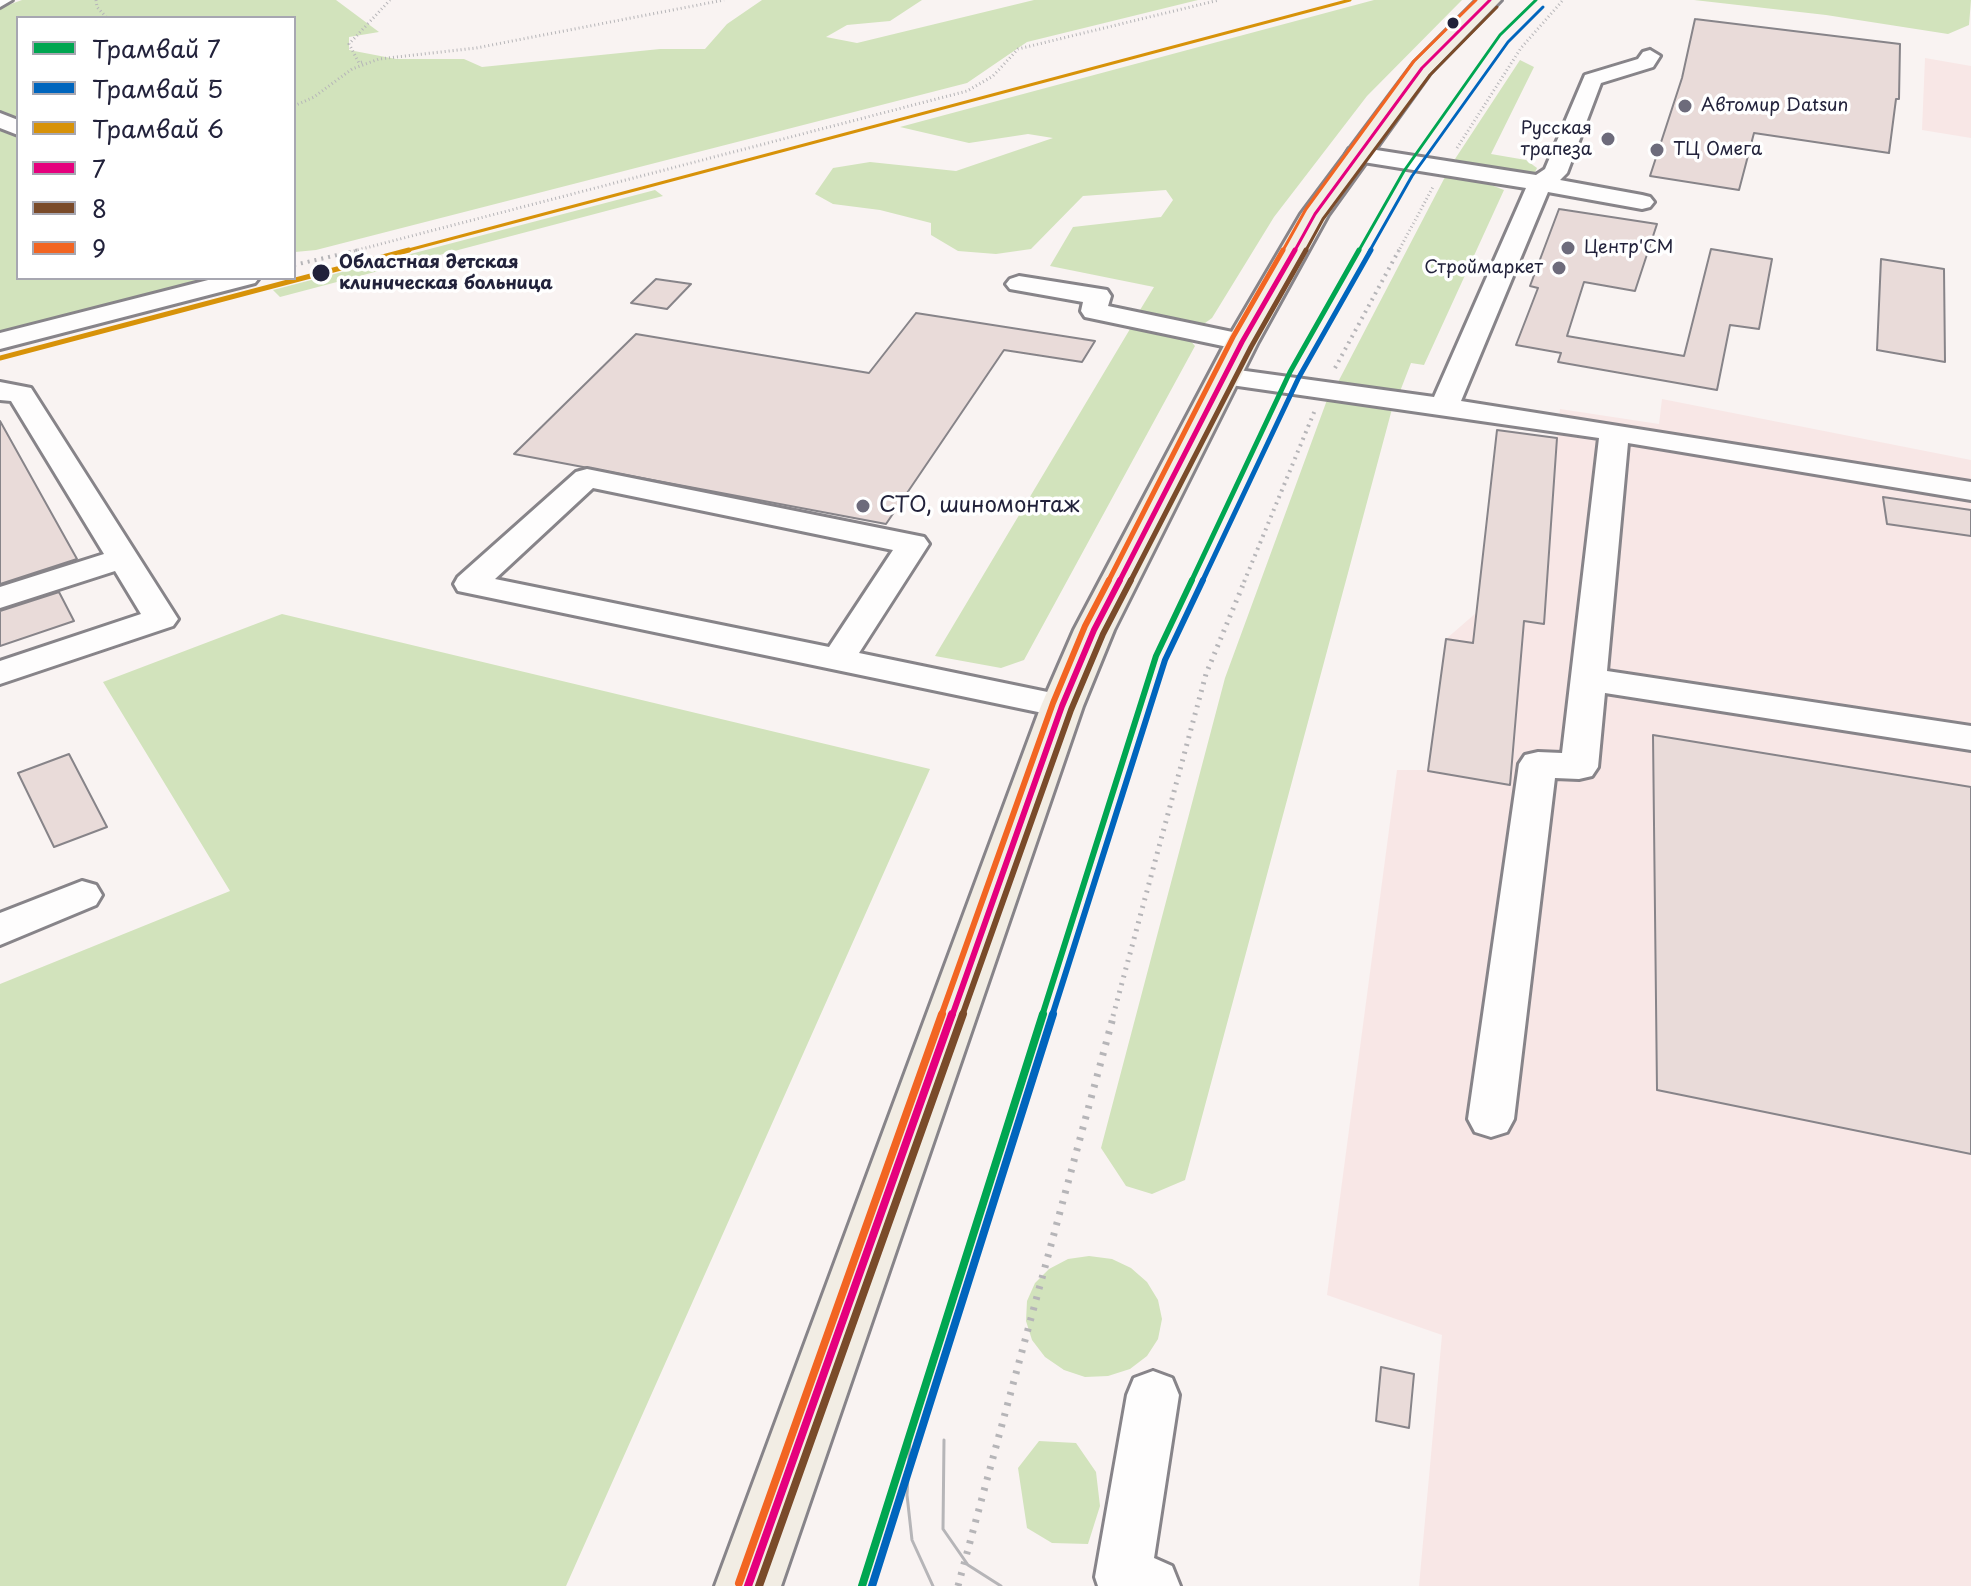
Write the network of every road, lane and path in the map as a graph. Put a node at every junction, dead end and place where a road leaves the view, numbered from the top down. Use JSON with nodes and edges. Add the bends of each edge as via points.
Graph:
{"nodes":[{"id":1,"x":390,"y":0,"type":"edge"},
{"id":2,"x":724,"y":0,"type":"edge"},
{"id":3,"x":1219,"y":0,"type":"edge"},
{"id":4,"x":1490,"y":0,"type":"edge"},
{"id":5,"x":1563,"y":0,"type":"edge"},
{"id":6,"x":1650,"y":56,"type":"dead end"},
{"id":7,"x":379,"y":59,"type":"junction"},
{"id":8,"x":296,"y":105,"type":"edge"},
{"id":9,"x":1357,"y":154,"type":"junction"},
{"id":10,"x":1444,"y":168,"type":"junction"},
{"id":11,"x":1540,"y":183,"type":"junction"},
{"id":12,"x":1642,"y":202,"type":"dead end"},
{"id":13,"x":296,"y":265,"type":"edge"},
{"id":14,"x":238,"y":280,"type":"edge"},
{"id":15,"x":1019,"y":284,"type":"dead end"},
{"id":16,"x":0,"y":341,"type":"edge"},
{"id":17,"x":1233,"y":359,"type":"junction"},
{"id":18,"x":1323,"y":390,"type":"junction"},
{"id":19,"x":0,"y":391,"type":"edge"},
{"id":20,"x":1444,"y":407,"type":"junction"},
{"id":21,"x":1614,"y":432,"type":"junction"},
{"id":22,"x":1971,"y":491,"type":"edge"},
{"id":23,"x":123,"y":558,"type":"junction"},
{"id":24,"x":0,"y":598,"type":"edge"},
{"id":25,"x":838,"y":659,"type":"junction"},
{"id":26,"x":0,"y":673,"type":"edge"},
{"id":27,"x":1588,"y":679,"type":"junction"},
{"id":28,"x":1062,"y":706,"type":"junction"},
{"id":29,"x":1971,"y":738,"type":"edge"},
{"id":30,"x":82,"y":895,"type":"dead end"},
{"id":31,"x":0,"y":930,"type":"edge"},
{"id":32,"x":1491,"y":1119,"type":"dead end"},
{"id":33,"x":1153,"y":1395,"type":"dead end"},
{"id":34,"x":748,"y":1586,"type":"edge"},
{"id":35,"x":958,"y":1586,"type":"edge"},
{"id":36,"x":1152,"y":1586,"type":"edge"}],
"edges":[{"from":1,"to":7,"type":"path","via":[[349,44],[359,63]]},
{"from":2,"to":7,"type":"path","via":[[476,48]]},
{"from":3,"to":13,"type":"path","via":[[1018,49],[993,76],[967,91]]},
{"from":4,"to":9,"type":"main road","via":[[1422,68]]},
{"from":5,"to":10,"type":"path","via":[[1521,48]]},
{"from":6,"to":11,"type":"lane","via":[[1646,63],[1592,79],[1555,173]]},
{"from":7,"to":8,"type":"path","via":[[352,69]]},
{"from":9,"to":10,"type":"lane"},
{"from":9,"to":17,"type":"main road","via":[[1315,214]]},
{"from":10,"to":11,"type":"lane"},
{"from":10,"to":18,"type":"path"},
{"from":11,"to":12,"type":"lane"},
{"from":11,"to":20,"type":"lane"},
{"from":14,"to":16,"type":"lane"},
{"from":15,"to":17,"type":"lane","via":[[1098,296],[1094,311]]},
{"from":17,"to":18,"type":"lane"},
{"from":17,"to":28,"type":"main road","via":[[1094,630]]},
{"from":18,"to":20,"type":"lane"},
{"from":18,"to":35,"type":"path","via":[[1206,674]]},
{"from":19,"to":23,"type":"lane","via":[[21,394]]},
{"from":20,"to":21,"type":"lane"},
{"from":21,"to":22,"type":"lane"},
{"from":21,"to":27,"type":"lane"},
{"from":23,"to":24,"type":"lane"},
{"from":23,"to":26,"type":"lane","via":[[161,619]]},
{"from":25,"to":25,"type":"lane","via":[[913,544],[587,478],[470,584]]},
{"from":25,"to":28,"type":"lane"},
{"from":27,"to":29,"type":"lane"},
{"from":27,"to":32,"type":"lane","via":[[1579,767],[1538,764]]},
{"from":28,"to":34,"type":"main road"},
{"from":30,"to":31,"type":"lane"},
{"from":33,"to":36,"type":"lane","via":[[1123,1577]]}]}
